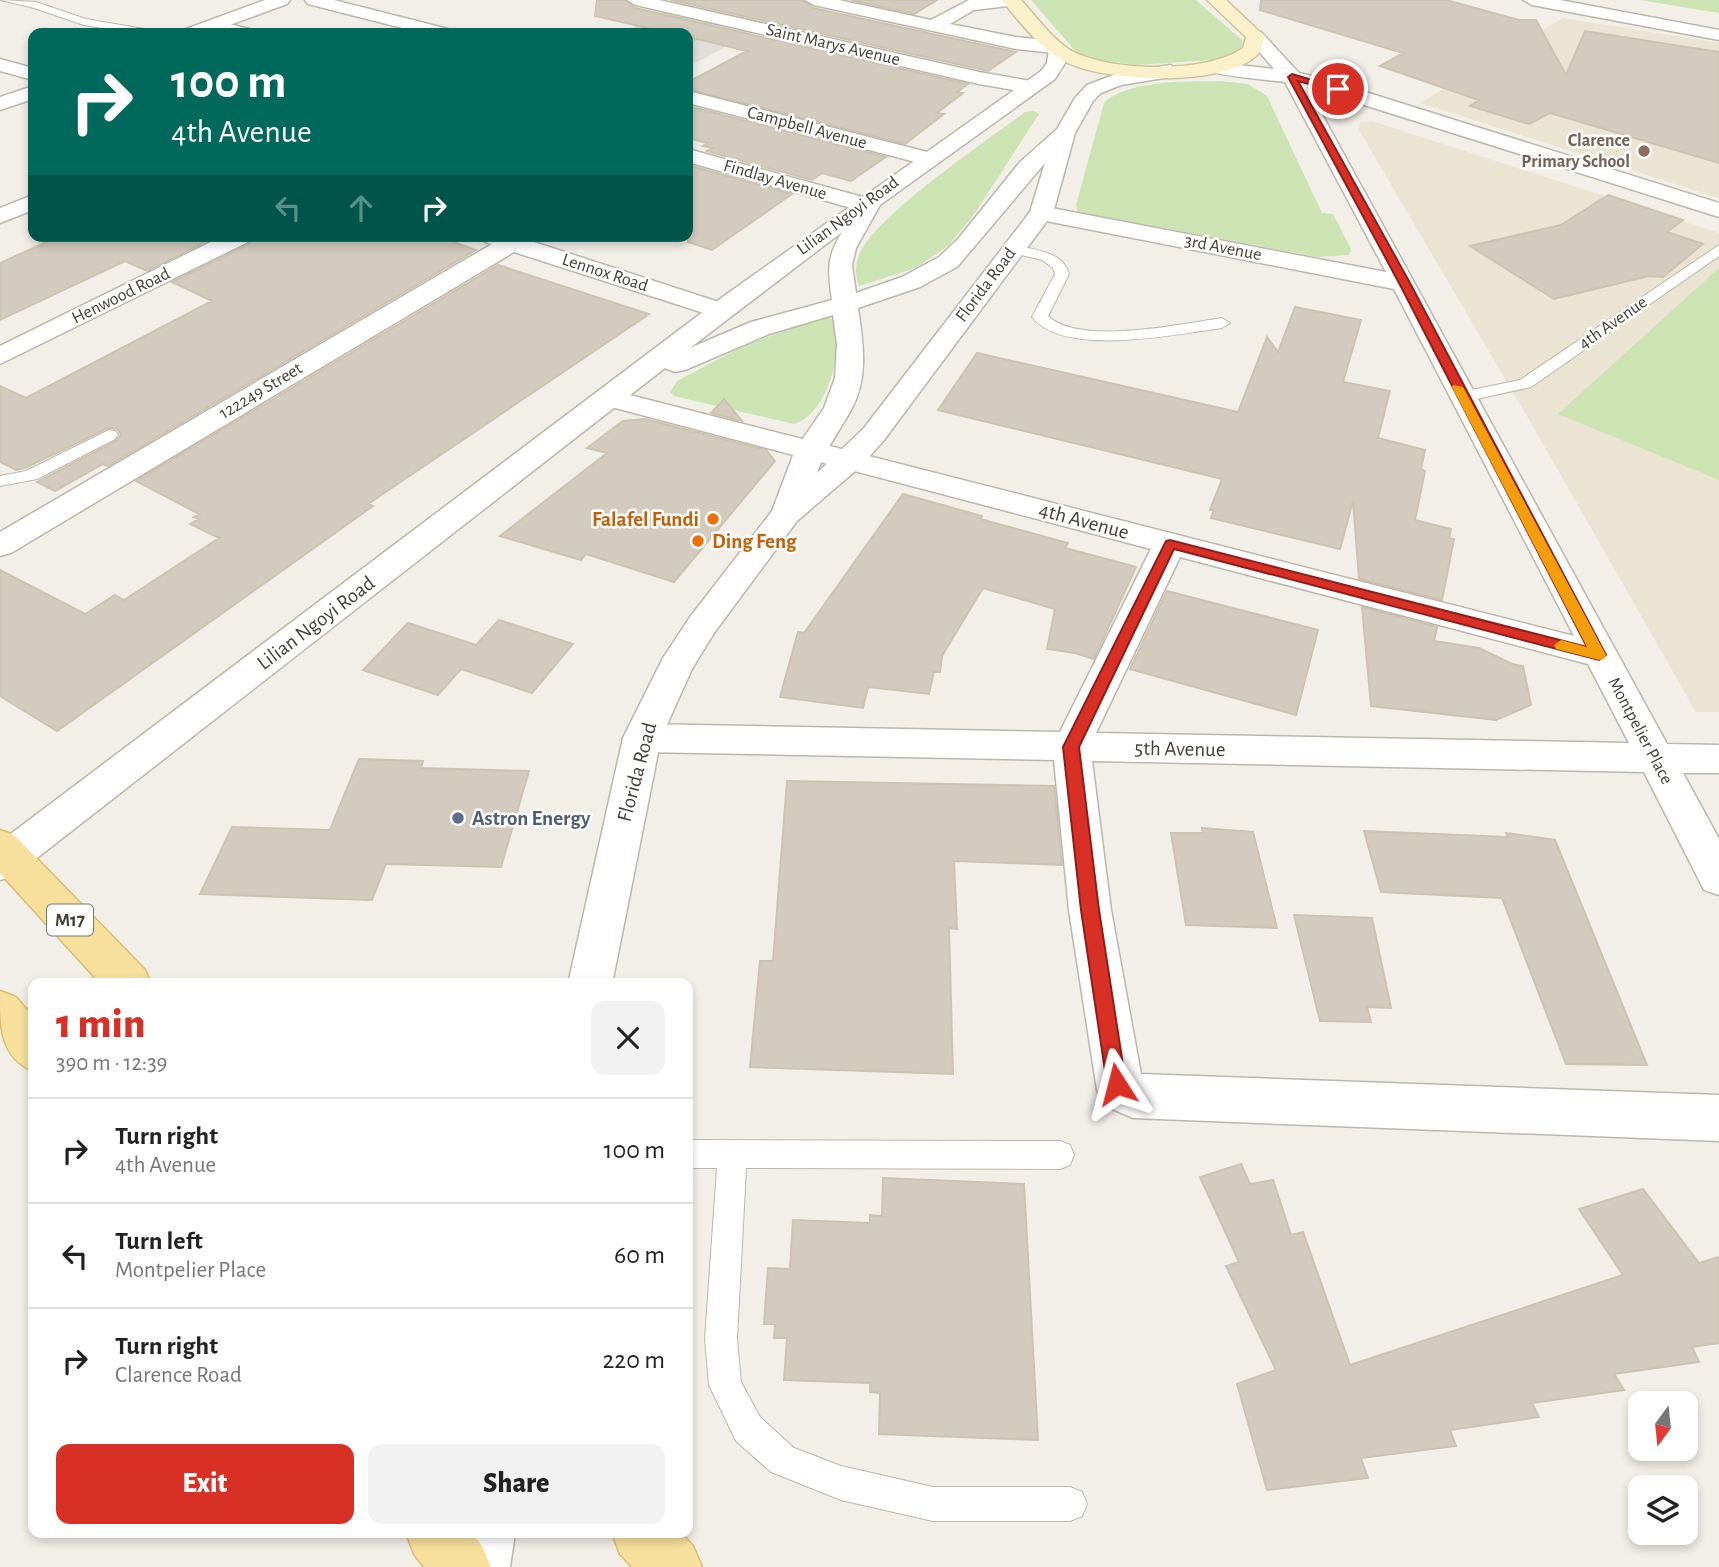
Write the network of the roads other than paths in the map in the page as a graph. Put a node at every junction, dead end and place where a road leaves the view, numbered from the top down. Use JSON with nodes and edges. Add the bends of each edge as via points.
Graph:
{"nodes":[{"id":1,"x":6,"y":0,"type":"edge"},
{"id":2,"x":281,"y":0,"type":"edge"},
{"id":3,"x":314,"y":0,"type":"edge"},
{"id":4,"x":635,"y":0,"type":"edge"},
{"id":5,"x":814,"y":0,"type":"edge"},
{"id":6,"x":1216,"y":0,"type":"edge"},
{"id":7,"x":1532,"y":0,"type":"edge"},
{"id":8,"x":1594,"y":0,"type":"edge"},
{"id":9,"x":1011,"y":1,"type":"edge"},
{"id":10,"x":1574,"y":4,"type":"edge"},
{"id":11,"x":1719,"y":23,"type":"edge"},
{"id":12,"x":214,"y":25,"type":"junction"},
{"id":13,"x":933,"y":26,"type":"junction"},
{"id":14,"x":120,"y":28,"type":"edge"},
{"id":15,"x":206,"y":28,"type":"edge"},
{"id":16,"x":225,"y":28,"type":"edge"},
{"id":17,"x":423,"y":28,"type":"edge"},
{"id":18,"x":1719,"y":35,"type":"edge"},
{"id":19,"x":1255,"y":36,"type":"junction"},
{"id":20,"x":1056,"y":49,"type":"junction"},
{"id":21,"x":0,"y":65,"type":"edge"},
{"id":22,"x":1211,"y":68,"type":"junction"},
{"id":23,"x":1170,"y":71,"type":"junction"},
{"id":24,"x":28,"y":73,"type":"edge"},
{"id":25,"x":1292,"y":77,"type":"junction"},
{"id":26,"x":1031,"y":87,"type":"junction"},
{"id":27,"x":28,"y":94,"type":"edge"},
{"id":28,"x":693,"y":98,"type":"edge"},
{"id":29,"x":0,"y":104,"type":"edge"},
{"id":30,"x":1399,"y":109,"type":"junction"},
{"id":31,"x":1334,"y":119,"type":"junction"},
{"id":32,"x":1065,"y":133,"type":"junction"},
{"id":33,"x":693,"y":156,"type":"edge"},
{"id":34,"x":927,"y":159,"type":"junction"},
{"id":35,"x":869,"y":199,"type":"junction"},
{"id":36,"x":28,"y":204,"type":"edge"},
{"id":37,"x":1719,"y":210,"type":"edge"},
{"id":38,"x":1041,"y":213,"type":"junction"},
{"id":39,"x":0,"y":216,"type":"edge"},
{"id":40,"x":230,"y":242,"type":"edge"},
{"id":41,"x":503,"y":242,"type":"edge"},
{"id":42,"x":517,"y":242,"type":"edge"},
{"id":43,"x":1014,"y":249,"type":"junction"},
{"id":44,"x":1719,"y":249,"type":"edge"},
{"id":45,"x":1405,"y":283,"type":"junction"},
{"id":46,"x":845,"y":303,"type":"junction"},
{"id":47,"x":719,"y":310,"type":"junction"},
{"id":48,"x":1222,"y":323,"type":"dead end"},
{"id":49,"x":0,"y":356,"type":"edge"},
{"id":50,"x":621,"y":390,"type":"junction"},
{"id":51,"x":1463,"y":397,"type":"junction"},
{"id":52,"x":109,"y":435,"type":"dead end"},
{"id":53,"x":810,"y":450,"type":"junction"},
{"id":54,"x":850,"y":460,"type":"junction"},
{"id":55,"x":0,"y":481,"type":"edge"},
{"id":56,"x":786,"y":514,"type":"junction"},
{"id":57,"x":1170,"y":544,"type":"junction"},
{"id":58,"x":0,"y":547,"type":"edge"},
{"id":59,"x":1599,"y":655,"type":"junction"},
{"id":60,"x":642,"y":738,"type":"junction"},
{"id":61,"x":1071,"y":747,"type":"junction"},
{"id":62,"x":1719,"y":759,"type":"edge"},
{"id":63,"x":1654,"y":760,"type":"junction"},
{"id":64,"x":4,"y":856,"type":"edge"},
{"id":65,"x":1719,"y":878,"type":"edge"},
{"id":66,"x":123,"y":978,"type":"edge"},
{"id":67,"x":591,"y":978,"type":"edge"},
{"id":68,"x":0,"y":1010,"type":"edge"},
{"id":69,"x":28,"y":1044,"type":"edge"},
{"id":70,"x":1719,"y":1118,"type":"edge"},
{"id":71,"x":693,"y":1154,"type":"edge"},
{"id":72,"x":732,"y":1154,"type":"junction"},
{"id":73,"x":1060,"y":1155,"type":"dead end"},
{"id":74,"x":1070,"y":1504,"type":"dead end"},
{"id":75,"x":440,"y":1538,"type":"edge"},
{"id":76,"x":485,"y":1538,"type":"edge"},
{"id":77,"x":646,"y":1538,"type":"edge"},
{"id":78,"x":461,"y":1567,"type":"edge"},
{"id":79,"x":480,"y":1567,"type":"edge"},
{"id":80,"x":672,"y":1567,"type":"edge"}],
"edges":[{"from":1,"to":14,"type":"lane"},
{"from":2,"to":12,"type":"street"},
{"from":3,"to":17,"type":"street"},
{"from":4,"to":26,"type":"street","name":"Saint Marys Avenue"},
{"from":5,"to":13,"type":"street"},
{"from":6,"to":19,"type":"main road"},
{"from":7,"to":10,"type":"street"},
{"from":8,"to":11,"type":"street"},
{"from":9,"to":13,"type":"street","via":[[970,5]]},
{"from":9,"to":20,"type":"main road"},
{"from":10,"to":18,"type":"street"},
{"from":12,"to":15,"type":"street"},
{"from":12,"to":16,"type":"street"},
{"from":13,"to":20,"type":"street"},
{"from":19,"to":22,"type":"main road","via":[[1248,54]]},
{"from":19,"to":25,"type":"street","name":"Montpelier Place"},
{"from":20,"to":23,"type":"main road","via":[[1098,67]]},
{"from":20,"to":26,"type":"street","name":"Lilian Ngoyi Road","via":[[1054,69]]},
{"from":21,"to":24,"type":"street"},
{"from":22,"to":23,"type":"main road"},
{"from":22,"to":25,"type":"street"},
{"from":23,"to":32,"type":"street","name":"Florida Road","via":[[1116,80],[1094,89]]},
{"from":25,"to":30,"type":"street"},
{"from":25,"to":31,"type":"street","name":"Montpelier Place"},
{"from":26,"to":34,"type":"street","name":"Lilian Ngoyi Road"},
{"from":27,"to":29,"type":"street"},
{"from":28,"to":34,"type":"street","name":"Campbell Avenue"},
{"from":30,"to":31,"type":"street"},
{"from":30,"to":37,"type":"street"},
{"from":31,"to":45,"type":"street","name":"Montpelier Place"},
{"from":32,"to":38,"type":"street","name":"Florida Road"},
{"from":32,"to":46,"type":"street","name":"Lilian Ngoyi Road","via":[[1028,167],[948,261],[911,282]]},
{"from":33,"to":35,"type":"street","name":"Findlay Avenue"},
{"from":34,"to":35,"type":"street","name":"Lilian Ngoyi Road"},
{"from":35,"to":46,"type":"street","name":"Florida Road","via":[[840,265]]},
{"from":35,"to":47,"type":"street","name":"Lilian Ngoyi Road"},
{"from":36,"to":39,"type":"street"},
{"from":38,"to":43,"type":"street","name":"Florida Road"},
{"from":38,"to":45,"type":"street","name":"3rd Avenue"},
{"from":40,"to":49,"type":"street","name":"Henwood Road"},
{"from":41,"to":58,"type":"street","name":"122249 Street"},
{"from":42,"to":47,"type":"street","name":"Lennox Road"},
{"from":43,"to":48,"type":"lane","via":[[1047,257],[1060,266],[1062,274],[1040,317],[1053,329],[1087,335]]},
{"from":43,"to":54,"type":"street","name":"Florida Road"},
{"from":44,"to":51,"type":"lane","name":"4th Avenue","via":[[1525,384]]},
{"from":45,"to":51,"type":"street","name":"Montpelier Place"},
{"from":46,"to":50,"type":"street","name":"Lilian Ngoyi Road","via":[[760,328]]},
{"from":46,"to":53,"type":"street","name":"Florida Road","via":[[849,378],[838,408]]},
{"from":47,"to":50,"type":"street","name":"Lilian Ngoyi Road"},
{"from":50,"to":53,"type":"street","name":"4th Avenue"},
{"from":50,"to":64,"type":"street","name":"Lilian Ngoyi Road"},
{"from":51,"to":59,"type":"street","name":"Montpelier Place"},
{"from":52,"to":55,"type":"lane","via":[[31,475]]},
{"from":53,"to":54,"type":"street","name":"4th Avenue"},
{"from":53,"to":56,"type":"street","name":"Florida Road"},
{"from":54,"to":56,"type":"street","name":"Florida Road"},
{"from":54,"to":57,"type":"street","name":"4th Avenue"},
{"from":56,"to":60,"type":"street","name":"Florida Road","via":[[674,667]]},
{"from":57,"to":59,"type":"street","name":"4th Avenue"},
{"from":57,"to":61,"type":"street"},
{"from":59,"to":63,"type":"street","name":"Montpelier Place"},
{"from":60,"to":61,"type":"street","name":"5th Avenue"},
{"from":60,"to":67,"type":"street","name":"Florida Road"},
{"from":61,"to":63,"type":"street","name":"5th Avenue"},
{"from":61,"to":70,"type":"street","via":[[1117,1084],[1125,1094]]},
{"from":62,"to":63,"type":"street","name":"5th Avenue"},
{"from":63,"to":65,"type":"street","name":"Montpelier Place"},
{"from":64,"to":66,"type":"main road","number":"M17"},
{"from":68,"to":69,"type":"main road"},
{"from":71,"to":72,"type":"lane"},
{"from":72,"to":73,"type":"lane"},
{"from":72,"to":74,"type":"lane","via":[[721,1339],[725,1385],[748,1429],[783,1460],[841,1483],[933,1504]]},
{"from":75,"to":78,"type":"main road"},
{"from":76,"to":79,"type":"street"},
{"from":77,"to":80,"type":"main road"}]}
